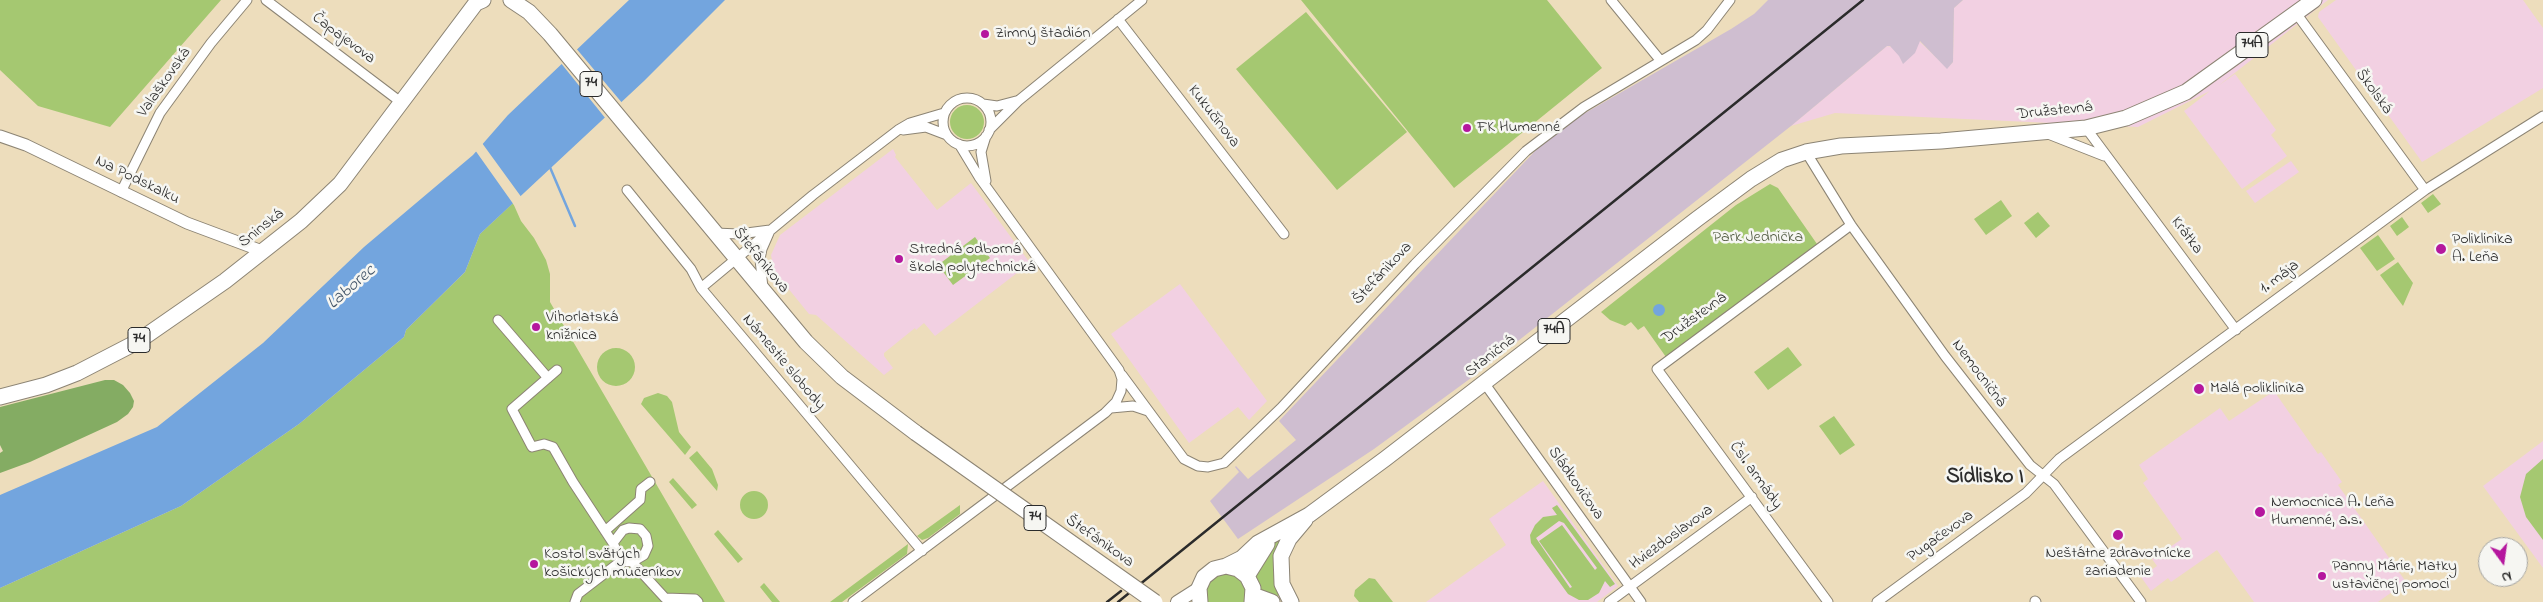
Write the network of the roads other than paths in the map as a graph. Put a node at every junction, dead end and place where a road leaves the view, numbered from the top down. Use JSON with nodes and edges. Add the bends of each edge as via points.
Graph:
{"nodes":[{"id":1,"x":247,"y":0,"type":"edge"},
{"id":2,"x":266,"y":0,"type":"edge"},
{"id":3,"x":511,"y":0,"type":"edge"},
{"id":4,"x":518,"y":0,"type":"edge"},
{"id":5,"x":1142,"y":0,"type":"edge"},
{"id":6,"x":1611,"y":0,"type":"edge"},
{"id":7,"x":1730,"y":0,"type":"edge"},
{"id":8,"x":2314,"y":0,"type":"edge"},
{"id":9,"x":479,"y":1,"type":"edge"},
{"id":10,"x":529,"y":12,"type":"junction"},
{"id":11,"x":2296,"y":13,"type":"junction"},
{"id":12,"x":1118,"y":19,"type":"junction"},
{"id":13,"x":1660,"y":60,"type":"junction"},
{"id":14,"x":1018,"y":100,"type":"junction"},
{"id":15,"x":402,"y":103,"type":"junction"},
{"id":16,"x":982,"y":104,"type":"junction"},
{"id":17,"x":944,"y":113,"type":"junction"},
{"id":18,"x":2543,"y":116,"type":"edge"},
{"id":19,"x":2086,"y":128,"type":"junction"},
{"id":20,"x":898,"y":130,"type":"junction"},
{"id":21,"x":2041,"y":132,"type":"junction"},
{"id":22,"x":987,"y":133,"type":"junction"},
{"id":23,"x":947,"y":135,"type":"junction"},
{"id":24,"x":0,"y":136,"type":"edge"},
{"id":25,"x":959,"y":144,"type":"junction"},
{"id":26,"x":1806,"y":152,"type":"junction"},
{"id":27,"x":2112,"y":160,"type":"junction"},
{"id":28,"x":1768,"y":168,"type":"joint"},
{"id":29,"x":988,"y":186,"type":"junction"},
{"id":30,"x":627,"y":190,"type":"dead end"},
{"id":31,"x":2425,"y":190,"type":"junction"},
{"id":32,"x":121,"y":192,"type":"junction"},
{"id":33,"x":1851,"y":225,"type":"junction"},
{"id":34,"x":770,"y":230,"type":"junction"},
{"id":35,"x":714,"y":232,"type":"junction"},
{"id":36,"x":1284,"y":234,"type":"dead end"},
{"id":37,"x":262,"y":251,"type":"junction"},
{"id":38,"x":735,"y":260,"type":"junction"},
{"id":39,"x":701,"y":288,"type":"junction"},
{"id":40,"x":764,"y":293,"type":"junction"},
{"id":41,"x":498,"y":320,"type":"dead end"},
{"id":42,"x":2236,"y":330,"type":"junction"},
{"id":43,"x":557,"y":370,"type":"dead end"},
{"id":44,"x":1657,"y":370,"type":"joint"},
{"id":45,"x":1122,"y":375,"type":"junction"},
{"id":46,"x":548,"y":378,"type":"junction"},
{"id":47,"x":1485,"y":384,"type":"junction"},
{"id":48,"x":0,"y":397,"type":"edge"},
{"id":49,"x":1111,"y":408,"type":"junction"},
{"id":50,"x":1149,"y":411,"type":"junction"},
{"id":51,"x":2044,"y":475,"type":"junction"},
{"id":52,"x":650,"y":482,"type":"dead end"},
{"id":53,"x":1752,"y":498,"type":"junction"},
{"id":54,"x":1309,"y":515,"type":"junction"},
{"id":55,"x":605,"y":531,"type":"junction"},
{"id":56,"x":1278,"y":531,"type":"junction"},
{"id":57,"x":613,"y":543,"type":"junction"},
{"id":58,"x":922,"y":551,"type":"junction"},
{"id":59,"x":622,"y":561,"type":"junction"},
{"id":60,"x":632,"y":562,"type":"junction"},
{"id":61,"x":1226,"y":566,"type":"junction"},
{"id":62,"x":1247,"y":576,"type":"junction"},
{"id":63,"x":1630,"y":587,"type":"junction"},
{"id":64,"x":1199,"y":595,"type":"edge"},
{"id":65,"x":1253,"y":598,"type":"edge"},
{"id":66,"x":575,"y":602,"type":"edge"},
{"id":67,"x":698,"y":602,"type":"edge"},
{"id":68,"x":853,"y":602,"type":"edge"},
{"id":69,"x":1155,"y":602,"type":"edge"},
{"id":70,"x":1177,"y":602,"type":"edge"},
{"id":71,"x":1272,"y":602,"type":"edge"},
{"id":72,"x":1291,"y":602,"type":"edge"},
{"id":73,"x":1609,"y":602,"type":"edge"},
{"id":74,"x":1641,"y":602,"type":"edge"},
{"id":75,"x":1828,"y":602,"type":"edge"},
{"id":76,"x":1877,"y":602,"type":"edge"},
{"id":77,"x":2141,"y":602,"type":"edge"}],
"edges":[{"from":1,"to":32,"type":"street","name":"Valaškovská","via":[[160,113]]},
{"from":2,"to":15,"type":"street","name":"Čapajevova"},
{"from":3,"to":10,"type":"main road","number":"74"},
{"from":4,"to":10,"type":"street"},
{"from":5,"to":12,"type":"street"},
{"from":6,"to":13,"type":"street"},
{"from":7,"to":13,"type":"street","name":"Štefánikova","via":[[1696,40]]},
{"from":8,"to":11,"type":"main road","name":"Družstevná","number":"74A"},
{"from":9,"to":15,"type":"main road","name":"Sninská","number":"74"},
{"from":10,"to":35,"type":"main road","name":"Štefánikova","number":"74"},
{"from":11,"to":19,"type":"main road","name":"Družstevná","number":"74A","via":[[2174,98],[2126,118]]},
{"from":11,"to":31,"type":"street","name":"Školská"},
{"from":12,"to":14,"type":"street"},
{"from":12,"to":36,"type":"street","name":"Kukučínova"},
{"from":13,"to":50,"type":"street","name":"Štefánikova","via":[[1584,107],[1526,152],[1232,458],[1208,467],[1190,463]]},
{"from":14,"to":16,"type":"street","via":[[997,106]]},
{"from":14,"to":22,"type":"street"},
{"from":15,"to":37,"type":"main road","name":"Sninská","number":"74","via":[[340,184],[321,204]]},
{"from":16,"to":17,"type":"street","via":[[976,99],[961,98]]},
{"from":16,"to":22,"type":"street","via":[[990,116]]},
{"from":17,"to":20,"type":"street","name":"Štefánikova"},
{"from":17,"to":23,"type":"street"},
{"from":18,"to":31,"type":"street","name":"1. mája"},
{"from":19,"to":21,"type":"main road","name":"Družstevná","number":"74A"},
{"from":19,"to":27,"type":"street","name":"Krátka"},
{"from":20,"to":23,"type":"street","via":[[926,127]]},
{"from":20,"to":34,"type":"street","name":"Štefánikova"},
{"from":21,"to":26,"type":"main road","name":"Družstevná","number":"74A","via":[[1865,144]]},
{"from":21,"to":27,"type":"street","name":"Krátka","via":[[2096,151]]},
{"from":22,"to":25,"type":"street","via":[[974,144]]},
{"from":22,"to":29,"type":"street","name":"Štefánikova","via":[[981,152]]},
{"from":23,"to":25,"type":"street"},
{"from":24,"to":32,"type":"street","name":"Na Podskalku","via":[[26,145]]},
{"from":25,"to":29,"type":"street","name":"Štefánikova"},
{"from":26,"to":28,"type":"main road","name":"Družstevná","number":"74A"},
{"from":26,"to":33,"type":"street","name":"Nemocničná"},
{"from":27,"to":42,"type":"street","name":"Krátka"},
{"from":28,"to":47,"type":"main road","name":"Staničná","number":"74A","via":[[1697,219]]},
{"from":29,"to":45,"type":"street","name":"Štefánikova"},
{"from":30,"to":39,"type":"street","name":"Námestie slobody","via":[[691,269]]},
{"from":31,"to":42,"type":"street","name":"1. mája"},
{"from":32,"to":37,"type":"street","name":"Na Podskalku","via":[[187,223]]},
{"from":33,"to":44,"type":"street","name":"Družstevná"},
{"from":33,"to":51,"type":"street","name":"Nemocničná","via":[[1957,372],[2030,465]]},
{"from":34,"to":35,"type":"street","via":[[739,234]]},
{"from":34,"to":38,"type":"street","name":"Štefánikova"},
{"from":34,"to":40,"type":"street","via":[[760,259]]},
{"from":35,"to":38,"type":"main road","name":"Štefánikova","number":"74"},
{"from":37,"to":48,"type":"main road","name":"Sninská","number":"74","via":[[186,309],[114,355],[62,379]]},
{"from":38,"to":39,"type":"street","name":"Štefánikova"},
{"from":38,"to":40,"type":"main road","name":"Štefánikova","number":"74"},
{"from":39,"to":58,"type":"street","name":"Námestie slobody"},
{"from":40,"to":69,"type":"main road","name":"Štefánikova","number":"74","bridge":true,"via":[[824,361],[916,433]]},
{"from":41,"to":46,"type":"street"},
{"from":42,"to":51,"type":"street","name":"1. mája","via":[[2059,459]]},
{"from":43,"to":46,"type":"street"},
{"from":44,"to":53,"type":"street","name":"Čsl. armády"},
{"from":45,"to":49,"type":"street","via":[[1121,392]]},
{"from":45,"to":50,"type":"street","name":"Štefánikova"},
{"from":46,"to":55,"type":"street","via":[[512,409],[532,448],[544,444],[553,447]]},
{"from":47,"to":54,"type":"main road","name":"Staničná","number":"74A"},
{"from":47,"to":63,"type":"street","name":"Sládkovičova"},
{"from":49,"to":50,"type":"street","via":[[1133,406]]},
{"from":49,"to":58,"type":"street"},
{"from":51,"to":76,"type":"street","name":"Pugačevova","via":[[2026,493]]},
{"from":51,"to":77,"type":"street","name":"Nemocničná"},
{"from":52,"to":55,"type":"street","via":[[642,489],[640,500]]},
{"from":53,"to":63,"type":"street","name":"Hviezdoslavova"},
{"from":53,"to":75,"type":"street","name":"Čsl. armády"},
{"from":54,"to":56,"type":"main road","name":"Staničná","number":"74A"},
{"from":54,"to":72,"type":"main road","number":"74A","via":[[1289,539],[1281,556],[1282,584]]},
{"from":55,"to":57,"type":"street"},
{"from":56,"to":61,"type":"main road","number":"74A"},
{"from":56,"to":62,"type":"main road","number":"74A","via":[[1260,552]]},
{"from":57,"to":59,"type":"street"},
{"from":57,"to":60,"type":"street","via":[[623,530],[640,529],[648,546],[644,555]]},
{"from":58,"to":68,"type":"street"},
{"from":59,"to":60,"type":"street"},
{"from":59,"to":66,"type":"street","via":[[578,594]]},
{"from":60,"to":67,"type":"street","via":[[665,598],[695,599]]},
{"from":61,"to":62,"type":"main road"},
{"from":61,"to":64,"type":"main road","number":"74A","via":[[1210,571],[1204,577]]},
{"from":62,"to":65,"type":"main road"},
{"from":63,"to":73,"type":"street","name":"Hviezdoslavova"},
{"from":63,"to":74,"type":"street","name":"Sládkovičova"},
{"from":64,"to":70,"type":"main road"},
{"from":65,"to":71,"type":"main road"}]}
